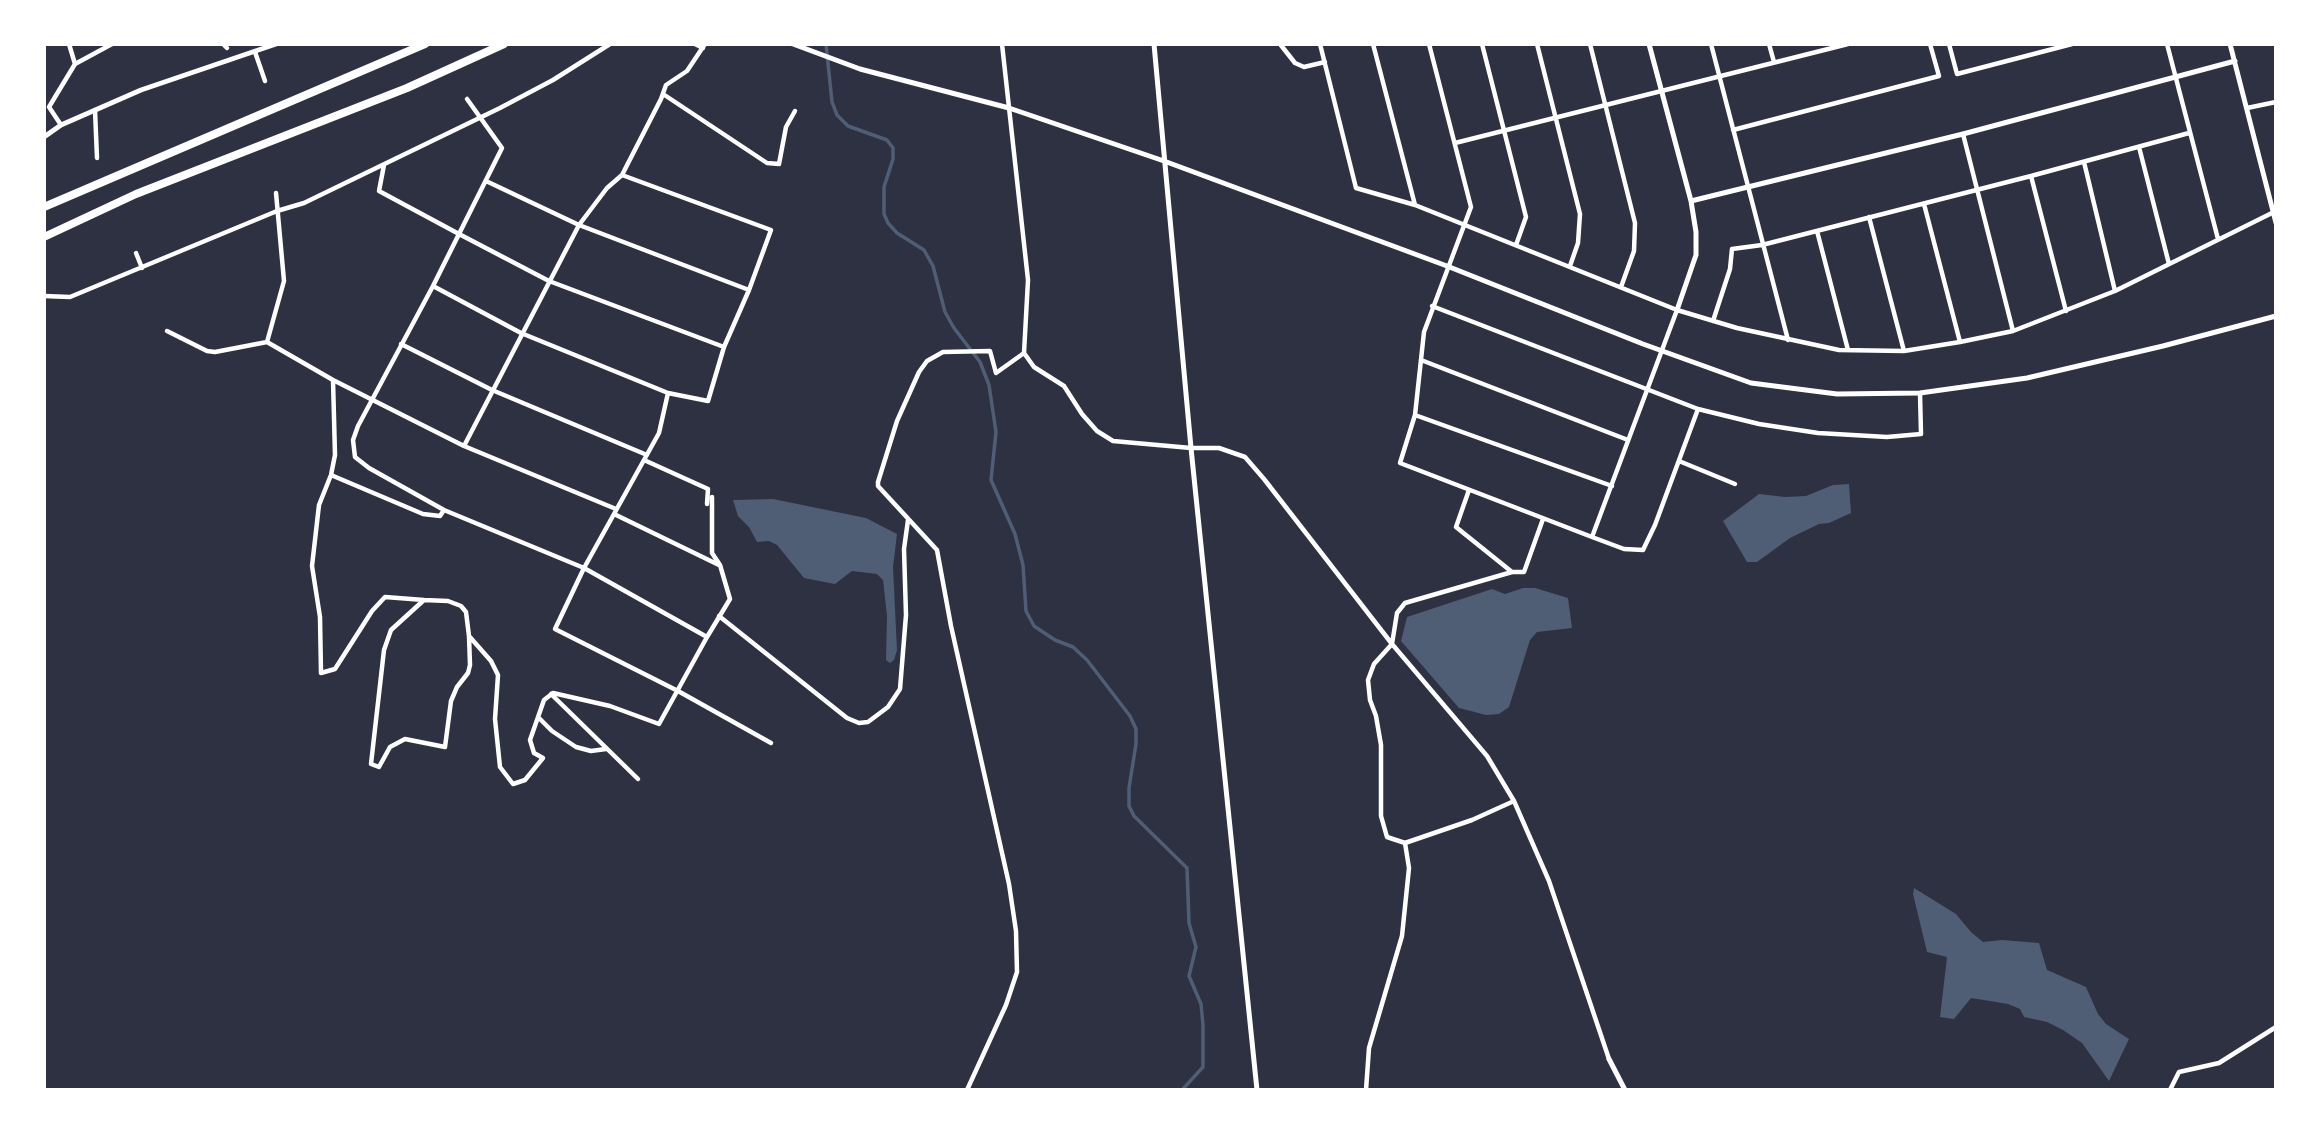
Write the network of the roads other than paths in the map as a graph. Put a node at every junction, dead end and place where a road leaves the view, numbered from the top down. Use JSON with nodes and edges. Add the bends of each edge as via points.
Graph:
{"nodes":[{"id":1,"x":69,"y":44,"type":"edge"},
{"id":2,"x":112,"y":44,"type":"edge"},
{"id":3,"x":251,"y":44,"type":"edge"},
{"id":4,"x":276,"y":44,"type":"edge"},
{"id":5,"x":425,"y":44,"type":"edge"},
{"id":6,"x":504,"y":44,"type":"edge"},
{"id":7,"x":610,"y":44,"type":"edge"},
{"id":8,"x":695,"y":44,"type":"edge"},
{"id":9,"x":793,"y":44,"type":"edge"},
{"id":10,"x":1002,"y":44,"type":"edge"},
{"id":11,"x":1154,"y":44,"type":"edge"},
{"id":12,"x":1280,"y":44,"type":"edge"},
{"id":13,"x":1320,"y":44,"type":"edge"},
{"id":14,"x":1373,"y":44,"type":"edge"},
{"id":15,"x":1429,"y":44,"type":"edge"},
{"id":16,"x":1482,"y":44,"type":"edge"},
{"id":17,"x":1537,"y":44,"type":"edge"},
{"id":18,"x":1590,"y":44,"type":"edge"},
{"id":19,"x":1649,"y":44,"type":"edge"},
{"id":20,"x":1711,"y":44,"type":"edge"},
{"id":21,"x":1769,"y":44,"type":"edge"},
{"id":22,"x":1848,"y":44,"type":"edge"},
{"id":23,"x":1930,"y":44,"type":"edge"},
{"id":24,"x":1950,"y":44,"type":"edge"},
{"id":25,"x":2072,"y":44,"type":"edge"},
{"id":26,"x":2167,"y":44,"type":"edge"},
{"id":27,"x":2230,"y":44,"type":"edge"},
{"id":28,"x":704,"y":46,"type":"edge"},
{"id":29,"x":1829,"y":46,"type":"edge"},
{"id":30,"x":256,"y":52,"type":"junction"},
{"id":31,"x":2235,"y":61,"type":"junction"},
{"id":32,"x":1325,"y":62,"type":"junction"},
{"id":33,"x":1774,"y":62,"type":"junction"},
{"id":34,"x":75,"y":64,"type":"junction"},
{"id":35,"x":1720,"y":76,"type":"junction"},
{"id":36,"x":2176,"y":78,"type":"junction"},
{"id":37,"x":265,"y":81,"type":"dead end"},
{"id":38,"x":1661,"y":92,"type":"junction"},
{"id":39,"x":663,"y":94,"type":"junction"},
{"id":40,"x":467,"y":99,"type":"dead end"},
{"id":41,"x":2276,"y":102,"type":"edge"},
{"id":42,"x":1606,"y":105,"type":"junction"},
{"id":43,"x":1009,"y":108,"type":"junction"},
{"id":44,"x":2247,"y":108,"type":"junction"},
{"id":45,"x":95,"y":109,"type":"junction"},
{"id":46,"x":795,"y":111,"type":"dead end"},
{"id":47,"x":481,"y":117,"type":"junction"},
{"id":48,"x":1555,"y":117,"type":"junction"},
{"id":49,"x":61,"y":125,"type":"junction"},
{"id":50,"x":1504,"y":130,"type":"junction"},
{"id":51,"x":1733,"y":130,"type":"junction"},
{"id":52,"x":2189,"y":133,"type":"junction"},
{"id":53,"x":1964,"y":134,"type":"junction"},
{"id":54,"x":44,"y":137,"type":"edge"},
{"id":55,"x":1455,"y":143,"type":"junction"},
{"id":56,"x":2139,"y":147,"type":"junction"},
{"id":57,"x":97,"y":158,"type":"dead end"},
{"id":58,"x":1164,"y":161,"type":"junction"},
{"id":59,"x":2084,"y":162,"type":"junction"},
{"id":60,"x":384,"y":164,"type":"junction"},
{"id":61,"x":622,"y":175,"type":"junction"},
{"id":62,"x":2031,"y":176,"type":"junction"},
{"id":63,"x":486,"y":181,"type":"junction"},
{"id":64,"x":1748,"y":187,"type":"junction"},
{"id":65,"x":1977,"y":190,"type":"junction"},
{"id":66,"x":276,"y":193,"type":"dead end"},
{"id":67,"x":1691,"y":201,"type":"junction"},
{"id":68,"x":1924,"y":204,"type":"junction"},
{"id":69,"x":1415,"y":205,"type":"junction"},
{"id":70,"x":44,"y":207,"type":"edge"},
{"id":71,"x":277,"y":211,"type":"junction"},
{"id":72,"x":2274,"y":212,"type":"junction"},
{"id":73,"x":1869,"y":217,"type":"junction"},
{"id":74,"x":2276,"y":223,"type":"edge"},
{"id":75,"x":579,"y":225,"type":"junction"},
{"id":76,"x":1464,"y":226,"type":"junction"},
{"id":77,"x":1816,"y":231,"type":"junction"},
{"id":78,"x":459,"y":234,"type":"junction"},
{"id":79,"x":44,"y":237,"type":"edge"},
{"id":80,"x":2218,"y":239,"type":"junction"},
{"id":81,"x":1762,"y":245,"type":"junction"},
{"id":82,"x":1516,"y":246,"type":"junction"},
{"id":83,"x":136,"y":253,"type":"dead end"},
{"id":84,"x":2169,"y":264,"type":"junction"},
{"id":85,"x":1447,"y":266,"type":"junction"},
{"id":86,"x":1570,"y":266,"type":"junction"},
{"id":87,"x":142,"y":268,"type":"junction"},
{"id":88,"x":549,"y":281,"type":"junction"},
{"id":89,"x":433,"y":286,"type":"junction"},
{"id":90,"x":1621,"y":287,"type":"junction"},
{"id":91,"x":749,"y":290,"type":"junction"},
{"id":92,"x":2115,"y":291,"type":"junction"},
{"id":93,"x":44,"y":296,"type":"edge"},
{"id":94,"x":1433,"y":306,"type":"junction"},
{"id":95,"x":1677,"y":310,"type":"junction"},
{"id":96,"x":2067,"y":311,"type":"junction"},
{"id":97,"x":2276,"y":316,"type":"edge"},
{"id":98,"x":1713,"y":321,"type":"junction"},
{"id":99,"x":167,"y":331,"type":"dead end"},
{"id":100,"x":2013,"y":331,"type":"junction"},
{"id":101,"x":521,"y":333,"type":"junction"},
{"id":102,"x":1788,"y":340,"type":"junction"},
{"id":103,"x":267,"y":342,"type":"junction"},
{"id":104,"x":1960,"y":342,"type":"junction"},
{"id":105,"x":401,"y":344,"type":"junction"},
{"id":106,"x":724,"y":347,"type":"junction"},
{"id":107,"x":1848,"y":350,"type":"junction"},
{"id":108,"x":1904,"y":351,"type":"junction"},
{"id":109,"x":1024,"y":353,"type":"junction"},
{"id":110,"x":1421,"y":360,"type":"junction"},
{"id":111,"x":332,"y":380,"type":"junction"},
{"id":112,"x":492,"y":390,"type":"junction"},
{"id":113,"x":1646,"y":390,"type":"junction"},
{"id":114,"x":668,"y":393,"type":"junction"},
{"id":115,"x":1920,"y":393,"type":"junction"},
{"id":116,"x":372,"y":398,"type":"junction"},
{"id":117,"x":1698,"y":409,"type":"junction"},
{"id":118,"x":1415,"y":415,"type":"junction"},
{"id":119,"x":1628,"y":440,"type":"junction"},
{"id":120,"x":464,"y":446,"type":"junction"},
{"id":121,"x":1191,"y":448,"type":"junction"},
{"id":122,"x":645,"y":458,"type":"junction"},
{"id":123,"x":1679,"y":461,"type":"junction"},
{"id":124,"x":331,"y":475,"type":"junction"},
{"id":125,"x":1735,"y":484,"type":"dead end"},
{"id":126,"x":1612,"y":486,"type":"junction"},
{"id":127,"x":1469,"y":490,"type":"junction"},
{"id":128,"x":712,"y":497,"type":"dead end"},
{"id":129,"x":706,"y":504,"type":"dead end"},
{"id":130,"x":444,"y":510,"type":"junction"},
{"id":131,"x":615,"y":511,"type":"junction"},
{"id":132,"x":908,"y":519,"type":"junction"},
{"id":133,"x":1543,"y":519,"type":"junction"},
{"id":134,"x":1592,"y":537,"type":"junction"},
{"id":135,"x":720,"y":565,"type":"junction"},
{"id":136,"x":584,"y":568,"type":"junction"},
{"id":137,"x":1512,"y":572,"type":"junction"},
{"id":138,"x":424,"y":600,"type":"junction"},
{"id":139,"x":719,"y":616,"type":"junction"},
{"id":140,"x":469,"y":635,"type":"junction"},
{"id":141,"x":706,"y":637,"type":"junction"},
{"id":142,"x":1392,"y":644,"type":"junction"},
{"id":143,"x":678,"y":691,"type":"junction"},
{"id":144,"x":551,"y":694,"type":"junction"},
{"id":145,"x":538,"y":717,"type":"junction"},
{"id":146,"x":771,"y":743,"type":"dead end"},
{"id":147,"x":607,"y":749,"type":"junction"},
{"id":148,"x":638,"y":779,"type":"dead end"},
{"id":149,"x":1514,"y":801,"type":"junction"},
{"id":150,"x":1405,"y":843,"type":"junction"},
{"id":151,"x":2276,"y":1027,"type":"edge"},
{"id":152,"x":1609,"y":1059,"type":"joint"},
{"id":153,"x":967,"y":1090,"type":"edge"},
{"id":154,"x":1257,"y":1090,"type":"edge"},
{"id":155,"x":1366,"y":1090,"type":"edge"},
{"id":156,"x":1625,"y":1090,"type":"edge"},
{"id":157,"x":2170,"y":1090,"type":"edge"}],
"edges":[{"from":1,"to":34,"type":"street"},
{"from":2,"to":34,"type":"street"},
{"from":3,"to":30,"type":"street"},
{"from":4,"to":30,"type":"street"},
{"from":5,"to":70,"type":"highway"},
{"from":6,"to":79,"type":"highway","via":[[384,97],[136,194]]},
{"from":7,"to":47,"type":"street"},
{"from":8,"to":28,"type":"street"},
{"from":9,"to":43,"type":"street","via":[[860,69]]},
{"from":10,"to":43,"type":"street"},
{"from":11,"to":58,"type":"street"},
{"from":12,"to":32,"type":"street","via":[[1304,67]]},
{"from":13,"to":32,"type":"street"},
{"from":14,"to":69,"type":"street"},
{"from":15,"to":55,"type":"street"},
{"from":16,"to":50,"type":"street"},
{"from":17,"to":48,"type":"street"},
{"from":18,"to":42,"type":"street"},
{"from":19,"to":38,"type":"street"},
{"from":20,"to":35,"type":"street"},
{"from":21,"to":33,"type":"street"},
{"from":22,"to":29,"type":"street"},
{"from":23,"to":51,"type":"street","via":[[1938,76]]},
{"from":24,"to":25,"type":"street","via":[[1957,74]]},
{"from":26,"to":36,"type":"street"},
{"from":27,"to":31,"type":"street"},
{"from":28,"to":39,"type":"street","via":[[687,71],[666,85]]},
{"from":29,"to":33,"type":"street"},
{"from":30,"to":37,"type":"street"},
{"from":30,"to":45,"type":"street"},
{"from":31,"to":36,"type":"street"},
{"from":31,"to":44,"type":"street"},
{"from":32,"to":69,"type":"street","via":[[1356,188]]},
{"from":33,"to":35,"type":"street"},
{"from":34,"to":49,"type":"street","via":[[49,107]]},
{"from":35,"to":38,"type":"street"},
{"from":35,"to":51,"type":"street"},
{"from":36,"to":52,"type":"street"},
{"from":36,"to":53,"type":"street"},
{"from":38,"to":42,"type":"street"},
{"from":38,"to":67,"type":"street"},
{"from":39,"to":46,"type":"street","via":[[766,163],[779,164],[786,127]]},
{"from":39,"to":61,"type":"street"},
{"from":40,"to":47,"type":"street"},
{"from":41,"to":44,"type":"street"},
{"from":42,"to":48,"type":"street"},
{"from":42,"to":90,"type":"street","via":[[1635,223],[1634,251]]},
{"from":43,"to":58,"type":"street"},
{"from":43,"to":109,"type":"street","via":[[1028,280]]},
{"from":44,"to":72,"type":"street"},
{"from":45,"to":49,"type":"street"},
{"from":45,"to":57,"type":"street"},
{"from":47,"to":60,"type":"street"},
{"from":47,"to":63,"type":"street","via":[[502,148]]},
{"from":48,"to":50,"type":"street"},
{"from":48,"to":86,"type":"street","via":[[1580,214],[1578,243]]},
{"from":49,"to":54,"type":"street"},
{"from":50,"to":55,"type":"street"},
{"from":50,"to":82,"type":"street","via":[[1526,217]]},
{"from":51,"to":64,"type":"street"},
{"from":52,"to":56,"type":"street"},
{"from":52,"to":80,"type":"street"},
{"from":53,"to":64,"type":"street"},
{"from":53,"to":65,"type":"street"},
{"from":55,"to":76,"type":"street","via":[[1471,207]]},
{"from":56,"to":59,"type":"street"},
{"from":56,"to":84,"type":"street"},
{"from":58,"to":85,"type":"street"},
{"from":58,"to":121,"type":"street"},
{"from":59,"to":62,"type":"street"},
{"from":59,"to":92,"type":"street"},
{"from":60,"to":71,"type":"street","via":[[304,203]]},
{"from":60,"to":78,"type":"street","via":[[379,191]]},
{"from":61,"to":75,"type":"street"},
{"from":61,"to":91,"type":"street","via":[[771,230]]},
{"from":62,"to":65,"type":"street"},
{"from":62,"to":96,"type":"street"},
{"from":63,"to":75,"type":"street"},
{"from":63,"to":78,"type":"street"},
{"from":64,"to":67,"type":"street"},
{"from":64,"to":81,"type":"street"},
{"from":65,"to":68,"type":"street"},
{"from":65,"to":100,"type":"street"},
{"from":66,"to":71,"type":"street"},
{"from":67,"to":95,"type":"street","via":[[1696,255]]},
{"from":68,"to":73,"type":"street"},
{"from":68,"to":104,"type":"street"},
{"from":69,"to":76,"type":"street"},
{"from":71,"to":87,"type":"street"},
{"from":71,"to":103,"type":"street","via":[[284,281]]},
{"from":72,"to":74,"type":"street"},
{"from":72,"to":80,"type":"street"},
{"from":73,"to":77,"type":"street"},
{"from":73,"to":108,"type":"street"},
{"from":75,"to":88,"type":"street"},
{"from":75,"to":91,"type":"street"},
{"from":76,"to":82,"type":"street"},
{"from":76,"to":85,"type":"street"},
{"from":77,"to":81,"type":"street"},
{"from":77,"to":107,"type":"street"},
{"from":78,"to":88,"type":"street"},
{"from":78,"to":89,"type":"street"},
{"from":80,"to":84,"type":"street"},
{"from":81,"to":98,"type":"street","via":[[1732,249]]},
{"from":81,"to":102,"type":"street"},
{"from":82,"to":86,"type":"street"},
{"from":83,"to":87,"type":"street"},
{"from":84,"to":92,"type":"street"},
{"from":85,"to":94,"type":"street"},
{"from":85,"to":115,"type":"street","via":[[1751,383],[1837,394]]},
{"from":86,"to":90,"type":"street"},
{"from":87,"to":93,"type":"street","via":[[70,298]]},
{"from":88,"to":101,"type":"street"},
{"from":88,"to":106,"type":"street"},
{"from":89,"to":101,"type":"street"},
{"from":89,"to":105,"type":"street"},
{"from":90,"to":95,"type":"street"},
{"from":91,"to":106,"type":"street"},
{"from":92,"to":96,"type":"street"},
{"from":94,"to":110,"type":"street"},
{"from":94,"to":113,"type":"street"},
{"from":95,"to":98,"type":"street"},
{"from":95,"to":113,"type":"street"},
{"from":96,"to":100,"type":"street"},
{"from":97,"to":115,"type":"street","via":[[2027,378]]},
{"from":98,"to":102,"type":"street"},
{"from":99,"to":103,"type":"street","via":[[215,352]]},
{"from":100,"to":104,"type":"street"},
{"from":101,"to":112,"type":"street"},
{"from":101,"to":114,"type":"street"},
{"from":102,"to":107,"type":"street"},
{"from":103,"to":111,"type":"street"},
{"from":104,"to":108,"type":"street"},
{"from":105,"to":112,"type":"street"},
{"from":105,"to":116,"type":"street"},
{"from":106,"to":114,"type":"street","via":[[708,401]]},
{"from":107,"to":108,"type":"street"},
{"from":109,"to":121,"type":"street","via":[[1034,367],[1064,386],[1097,431],[1113,440]]},
{"from":109,"to":132,"type":"street","via":[[996,373],[990,351],[943,352],[919,372],[897,421],[878,482]]},
{"from":110,"to":118,"type":"street"},
{"from":110,"to":119,"type":"street"},
{"from":111,"to":116,"type":"street"},
{"from":111,"to":124,"type":"street","via":[[335,455]]},
{"from":112,"to":120,"type":"street"},
{"from":112,"to":122,"type":"street"},
{"from":113,"to":117,"type":"street"},
{"from":113,"to":119,"type":"street"},
{"from":114,"to":122,"type":"street","via":[[659,433]]},
{"from":115,"to":117,"type":"street","via":[[1921,434],[1887,437],[1818,433]]},
{"from":116,"to":120,"type":"street"},
{"from":116,"to":130,"type":"street","via":[[353,440],[355,457]]},
{"from":117,"to":123,"type":"street"},
{"from":118,"to":126,"type":"street"},
{"from":118,"to":127,"type":"street","via":[[1400,463]]},
{"from":119,"to":126,"type":"street"},
{"from":120,"to":131,"type":"street"},
{"from":121,"to":142,"type":"street","via":[[1219,448],[1245,457]]},
{"from":121,"to":154,"type":"street"},
{"from":122,"to":129,"type":"street","via":[[708,489]]},
{"from":122,"to":131,"type":"street"},
{"from":123,"to":125,"type":"street"},
{"from":123,"to":134,"type":"street","via":[[1643,550],[1624,549]]},
{"from":124,"to":130,"type":"street","via":[[423,514],[440,516]]},
{"from":124,"to":138,"type":"street","via":[[319,505],[312,566],[320,617],[321,673],[335,670],[385,597]]},
{"from":126,"to":134,"type":"street"},
{"from":127,"to":133,"type":"street"},
{"from":127,"to":137,"type":"street","via":[[1456,527]]},
{"from":128,"to":135,"type":"street","via":[[712,553]]},
{"from":130,"to":136,"type":"street"},
{"from":131,"to":135,"type":"street"},
{"from":131,"to":136,"type":"street"},
{"from":132,"to":139,"type":"street","via":[[900,689],[888,707],[868,722],[847,718]]},
{"from":132,"to":153,"type":"street","via":[[937,550],[1016,931],[1017,972]]},
{"from":133,"to":134,"type":"street"},
{"from":133,"to":137,"type":"street","via":[[1524,572]]},
{"from":135,"to":139,"type":"street","via":[[730,599]]},
{"from":136,"to":141,"type":"street"},
{"from":136,"to":143,"type":"street","via":[[555,629]]},
{"from":137,"to":142,"type":"street","via":[[1405,603],[1397,613]]},
{"from":138,"to":140,"type":"street","via":[[461,607]]},
{"from":138,"to":140,"type":"street","via":[[391,630],[384,649],[371,764],[379,768],[390,747],[405,739],[445,747],[452,701],[470,665]]},
{"from":139,"to":141,"type":"street"},
{"from":140,"to":145,"type":"street","via":[[498,675],[495,719],[500,767],[513,784],[525,780],[543,758],[534,753],[530,740]]},
{"from":141,"to":143,"type":"street"},
{"from":142,"to":149,"type":"street","via":[[1487,755]]},
{"from":142,"to":150,"type":"street","via":[[1374,664],[1368,689],[1381,746],[1381,816],[1387,837]]},
{"from":143,"to":144,"type":"street","via":[[659,724],[610,706]]},
{"from":143,"to":146,"type":"street"},
{"from":144,"to":145,"type":"street"},
{"from":144,"to":147,"type":"street"},
{"from":145,"to":147,"type":"street","via":[[576,747]]},
{"from":147,"to":148,"type":"street"},
{"from":149,"to":150,"type":"street"},
{"from":149,"to":152,"type":"street","via":[[1549,881]]},
{"from":150,"to":155,"type":"street","via":[[1409,868],[1402,936],[1369,1048]]},
{"from":151,"to":157,"type":"street","via":[[2218,1063],[2179,1072]]},
{"from":152,"to":156,"type":"street"}]}
